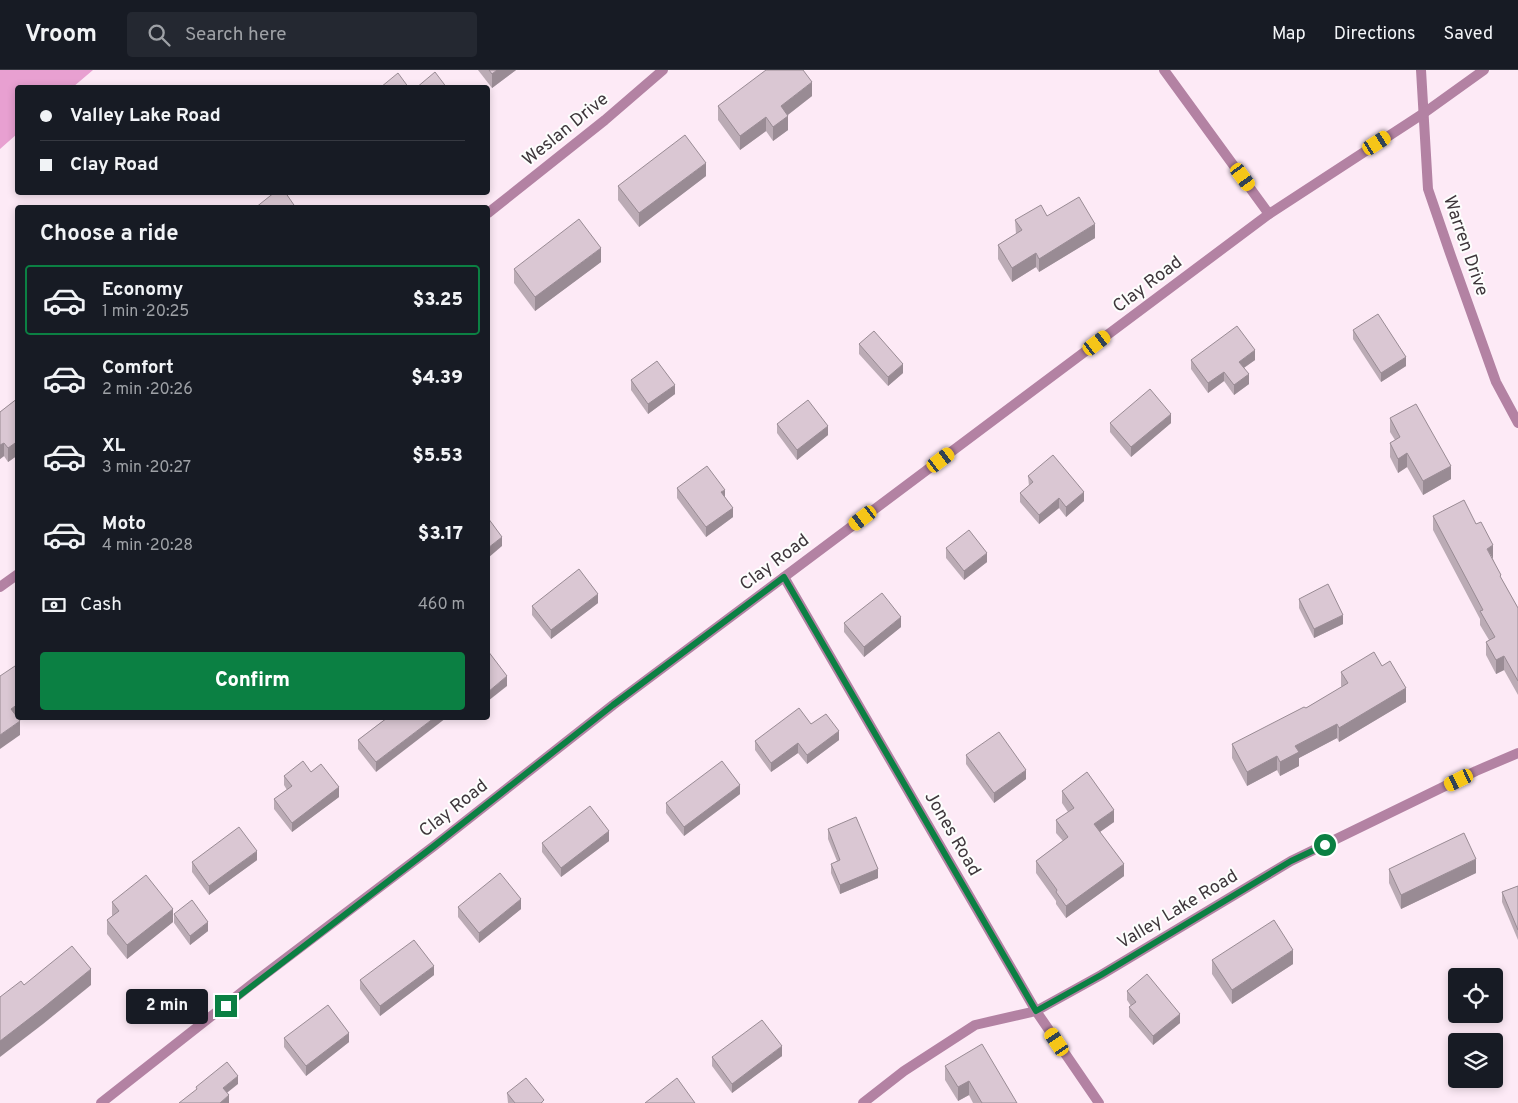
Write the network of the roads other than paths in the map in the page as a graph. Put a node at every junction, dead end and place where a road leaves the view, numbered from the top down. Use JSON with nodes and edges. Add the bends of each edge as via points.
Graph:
{"nodes":[{"id":1,"x":663,"y":70,"type":"edge"},
{"id":2,"x":1164,"y":70,"type":"edge"},
{"id":3,"x":1421,"y":70,"type":"edge"},
{"id":4,"x":1484,"y":70,"type":"edge"},
{"id":5,"x":1424,"y":113,"type":"junction"},
{"id":6,"x":490,"y":211,"type":"edge"},
{"id":7,"x":1269,"y":214,"type":"junction"},
{"id":8,"x":1518,"y":423,"type":"edge"},
{"id":9,"x":15,"y":576,"type":"edge"},
{"id":10,"x":784,"y":577,"type":"junction"},
{"id":11,"x":0,"y":587,"type":"edge"},
{"id":12,"x":1518,"y":753,"type":"edge"},
{"id":13,"x":1036,"y":1011,"type":"junction"},
{"id":14,"x":101,"y":1103,"type":"edge"},
{"id":15,"x":863,"y":1103,"type":"edge"},
{"id":16,"x":1099,"y":1103,"type":"edge"}],
"edges":[{"from":1,"to":6,"type":"street","name":"Weslan Drive"},
{"from":2,"to":7,"type":"street"},
{"from":3,"to":5,"type":"street","name":"Warren Drive"},
{"from":4,"to":5,"type":"street","name":"Clay Road"},
{"from":5,"to":7,"type":"street","name":"Clay Road"},
{"from":5,"to":8,"type":"street","name":"Warren Drive","via":[[1428,189],[1496,382]]},
{"from":7,"to":10,"type":"street","name":"Clay Road"},
{"from":9,"to":11,"type":"street"},
{"from":10,"to":13,"type":"street","name":"Jones Road"},
{"from":10,"to":14,"type":"street","name":"Clay Road","via":[[613,705]]},
{"from":12,"to":13,"type":"street","name":"Valley Lake Road","via":[[1291,861]]},
{"from":13,"to":15,"type":"street","name":"Valley Lake Road","via":[[975,1025],[904,1070]]},
{"from":13,"to":16,"type":"street","name":"Jones Road"}]}
